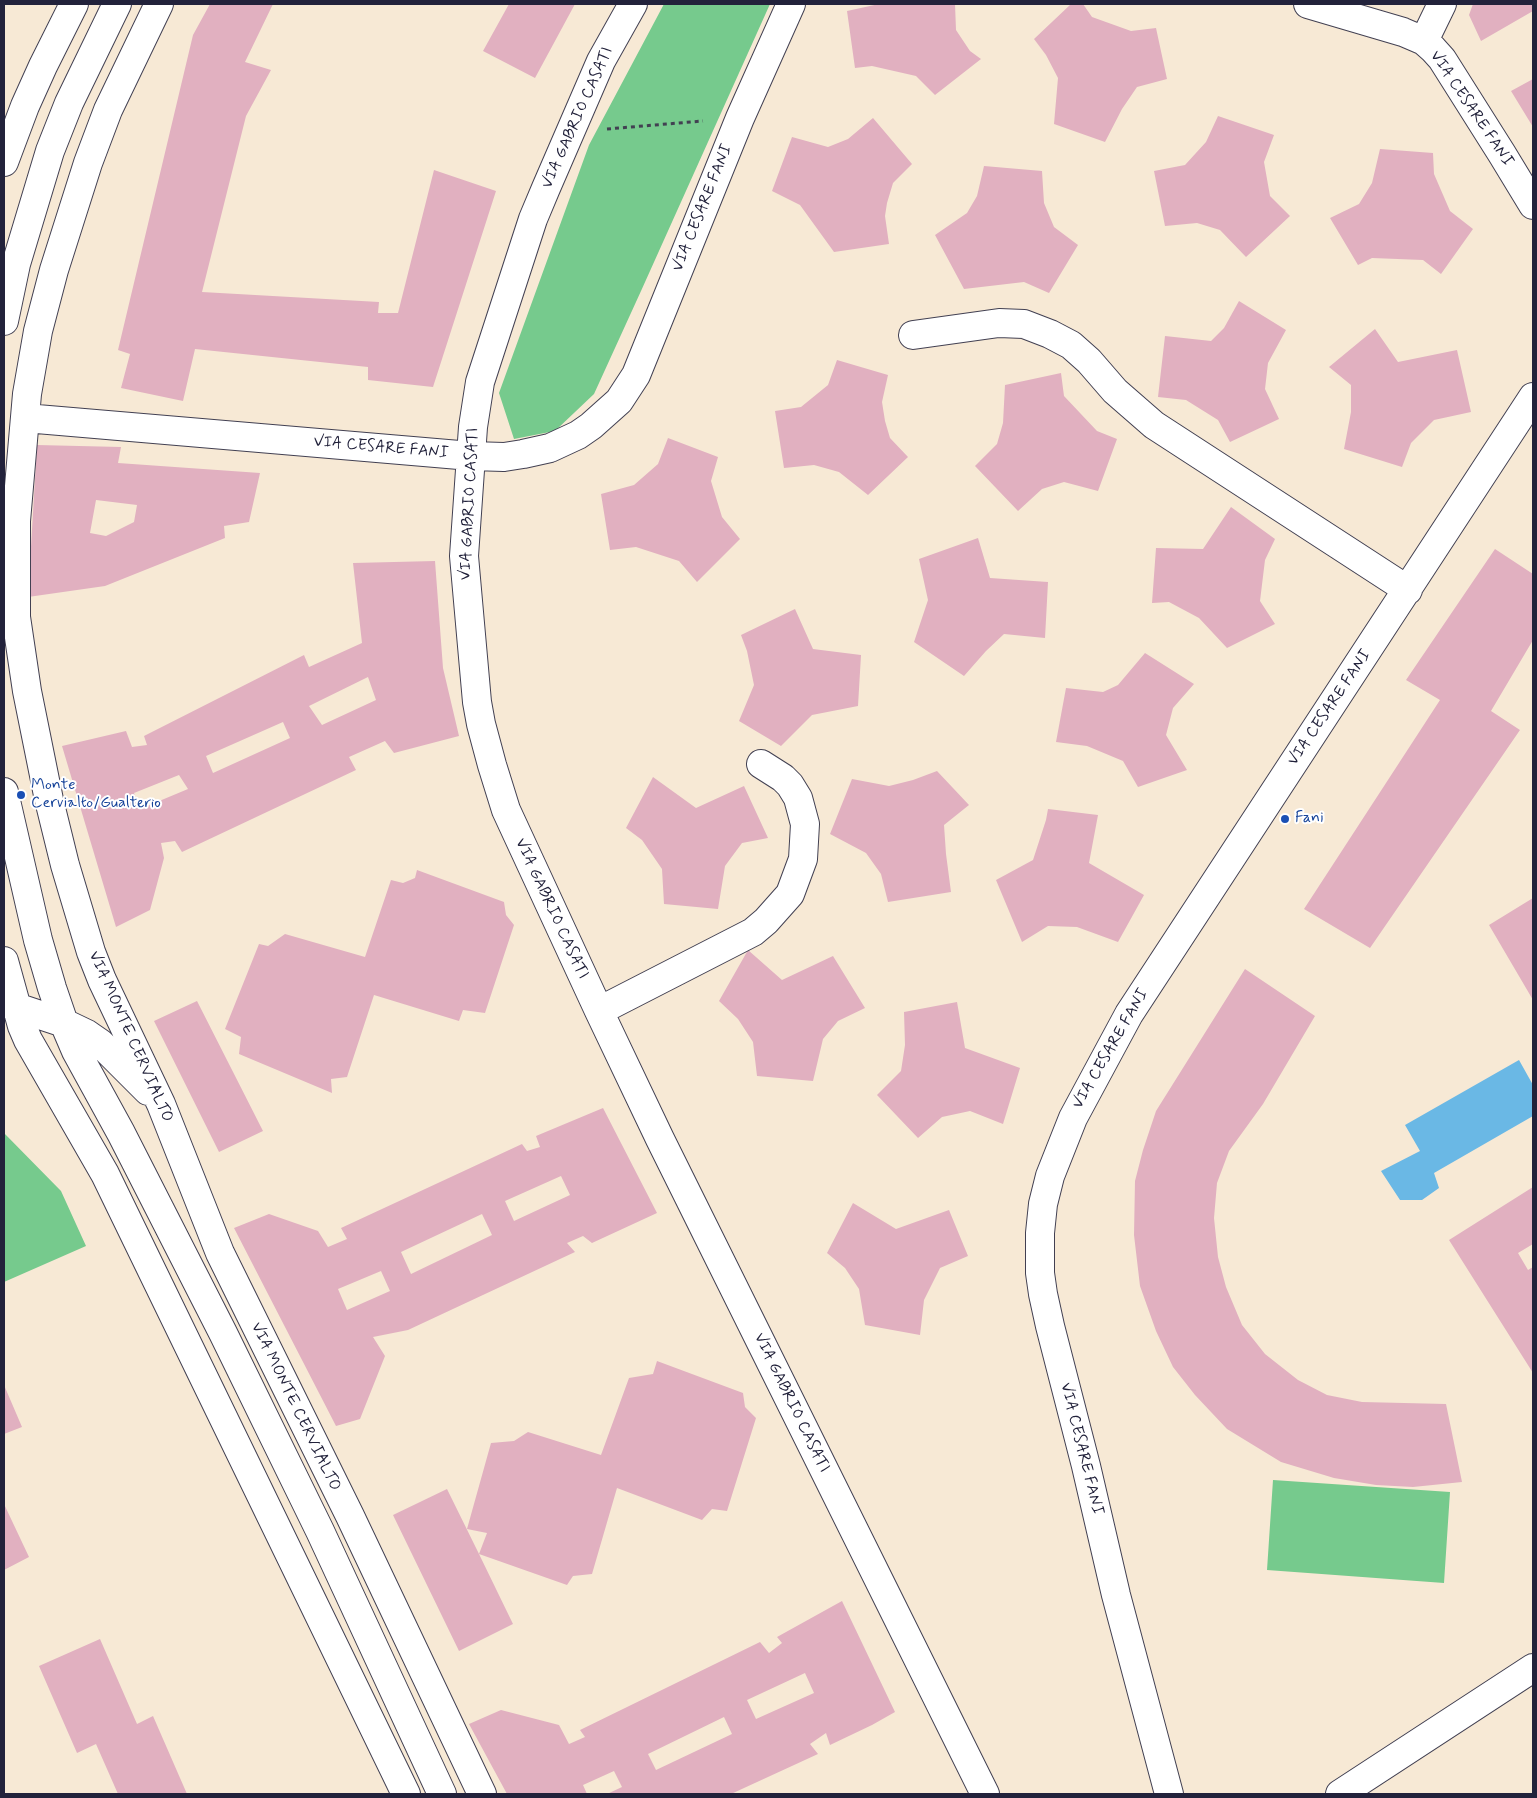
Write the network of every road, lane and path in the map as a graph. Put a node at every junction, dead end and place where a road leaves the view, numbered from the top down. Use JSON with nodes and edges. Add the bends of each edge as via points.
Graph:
{"nodes":[{"id":1,"x":74,"y":4,"type":"edge"},
{"id":2,"x":117,"y":4,"type":"edge"},
{"id":3,"x":159,"y":4,"type":"edge"},
{"id":4,"x":633,"y":4,"type":"edge"},
{"id":5,"x":791,"y":4,"type":"edge"},
{"id":6,"x":1308,"y":4,"type":"edge"},
{"id":7,"x":1442,"y":4,"type":"edge"},
{"id":8,"x":1424,"y":41,"type":"junction"},
{"id":9,"x":740,"y":118,"type":"junction"},
{"id":10,"x":569,"y":132,"type":"junction"},
{"id":11,"x":4,"y":162,"type":"edge"},
{"id":12,"x":1533,"y":206,"type":"edge"},
{"id":13,"x":4,"y":321,"type":"edge"},
{"id":14,"x":913,"y":335,"type":"dead end"},
{"id":15,"x":1533,"y":397,"type":"edge"},
{"id":16,"x":25,"y":418,"type":"junction"},
{"id":17,"x":471,"y":456,"type":"junction"},
{"id":18,"x":1408,"y":590,"type":"junction"},
{"id":19,"x":761,"y":764,"type":"dead end"},
{"id":20,"x":4,"y":792,"type":"edge"},
{"id":21,"x":4,"y":961,"type":"edge"},
{"id":22,"x":10,"y":1006,"type":"edge"},
{"id":23,"x":599,"y":1011,"type":"junction"},
{"id":24,"x":64,"y":1023,"type":"junction"},
{"id":25,"x":161,"y":1104,"type":"junction"},
{"id":26,"x":1533,"y":1668,"type":"edge"},
{"id":27,"x":406,"y":1794,"type":"edge"},
{"id":28,"x":442,"y":1794,"type":"edge"},
{"id":29,"x":482,"y":1794,"type":"edge"},
{"id":30,"x":985,"y":1794,"type":"edge"},
{"id":31,"x":1169,"y":1794,"type":"edge"},
{"id":32,"x":1340,"y":1794,"type":"edge"}],
"edges":[{"from":1,"to":11,"type":"street","via":[[25,106]]},
{"from":2,"to":13,"type":"street","via":[[69,103],[50,151],[16,264]]},
{"from":3,"to":16,"type":"street","name":"VIA MONTE CERVIALTO","via":[[108,110],[67,224],[38,330]]},
{"from":4,"to":10,"type":"street","name":"VIA GABRIO CASATI","via":[[601,61]]},
{"from":5,"to":9,"type":"street","name":"VIA CESARE FANI"},
{"from":6,"to":8,"type":"street","name":"VIA CESARE FANI"},
{"from":7,"to":8,"type":"street"},
{"from":8,"to":12,"type":"street","name":"VIA CESARE FANI","via":[[1442,59]]},
{"from":9,"to":10,"type":"path"},
{"from":9,"to":17,"type":"street","name":"VIA CESARE FANI","via":[[644,357],[619,401],[591,426],[562,443],[523,454]]},
{"from":10,"to":17,"type":"street","name":"VIA GABRIO CASATI","via":[[533,219],[480,382],[472,427]]},
{"from":14,"to":18,"type":"street","via":[[999,323],[1024,324],[1050,334],[1071,345],[1115,391],[1154,425]]},
{"from":15,"to":18,"type":"street","name":"VIA CESARE FANI"},
{"from":16,"to":17,"type":"street","name":"VIA CESARE FANI"},
{"from":16,"to":25,"type":"street","name":"VIA MONTE CERVIALTO","via":[[16,521],[16,599],[27,691],[51,809],[91,952]]},
{"from":17,"to":23,"type":"street","name":"VIA GABRIO CASATI","via":[[464,573],[477,702],[485,741],[515,832]]},
{"from":18,"to":31,"type":"street","name":"VIA CESARE FANI","via":[[1129,1014],[1073,1118],[1050,1176],[1043,1204],[1040,1273],[1050,1326]]},
{"from":19,"to":23,"type":"street","via":[[790,785],[798,798],[805,824],[803,859],[790,894],[753,932]]},
{"from":20,"to":24,"type":"street","name":"VIA MONTE CERVIALTO","via":[[38,940]]},
{"from":21,"to":22,"type":"street"},
{"from":22,"to":24,"type":"street"},
{"from":22,"to":27,"type":"street","via":[[105,1174]]},
{"from":23,"to":30,"type":"street","name":"VIA GABRIO CASATI"},
{"from":24,"to":25,"type":"street","via":[[100,1043]]},
{"from":24,"to":28,"type":"street","name":"VIA MONTE CERVIALTO","via":[[223,1333],[320,1531]]},
{"from":25,"to":29,"type":"street","name":"VIA MONTE CERVIALTO","via":[[220,1253]]},
{"from":26,"to":32,"type":"street"}]}
